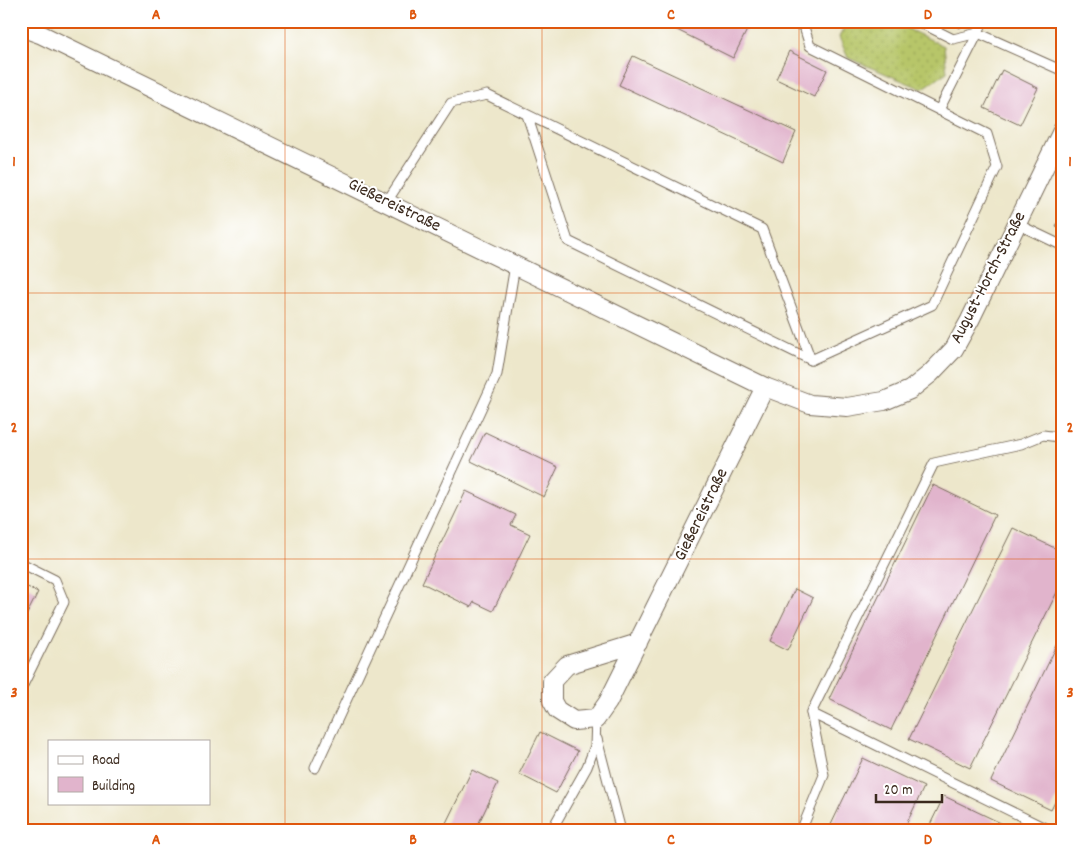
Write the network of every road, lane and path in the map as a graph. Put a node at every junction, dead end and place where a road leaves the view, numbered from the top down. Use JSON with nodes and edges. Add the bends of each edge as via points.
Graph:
{"nodes":[{"id":1,"x":791,"y":21,"type":"edge"},
{"id":2,"x":917,"y":21,"type":"edge"},
{"id":3,"x":983,"y":21,"type":"edge"},
{"id":4,"x":806,"y":24,"type":"edge"},
{"id":5,"x":21,"y":27,"type":"edge"},
{"id":6,"x":978,"y":33,"type":"junction"},
{"id":7,"x":1063,"y":71,"type":"edge"},
{"id":8,"x":939,"y":110,"type":"junction"},
{"id":9,"x":527,"y":115,"type":"junction"},
{"id":10,"x":1063,"y":129,"type":"edge"},
{"id":11,"x":386,"y":203,"type":"junction"},
{"id":12,"x":1017,"y":224,"type":"junction"},
{"id":13,"x":1063,"y":246,"type":"edge"},
{"id":14,"x":515,"y":265,"type":"junction"},
{"id":15,"x":811,"y":360,"type":"junction"},
{"id":16,"x":765,"y":387,"type":"junction"},
{"id":17,"x":884,"y":401,"type":"joint"},
{"id":18,"x":1063,"y":435,"type":"edge"},
{"id":19,"x":21,"y":563,"type":"edge"},
{"id":20,"x":638,"y":643,"type":"junction"},
{"id":21,"x":21,"y":689,"type":"edge"},
{"id":22,"x":812,"y":713,"type":"junction"},
{"id":23,"x":596,"y":727,"type":"junction"},
{"id":24,"x":315,"y":768,"type":"dead end"},
{"id":25,"x":551,"y":831,"type":"edge"},
{"id":26,"x":621,"y":831,"type":"edge"},
{"id":27,"x":801,"y":831,"type":"edge"},
{"id":28,"x":1051,"y":831,"type":"edge"}],
"edges":[{"from":1,"to":4,"type":"lane"},
{"from":2,"to":6,"type":"lane","via":[[953,39]]},
{"from":3,"to":6,"type":"lane"},
{"from":4,"to":8,"type":"lane","via":[[810,46]]},
{"from":5,"to":11,"type":"street","name":"Gießereistraße"},
{"from":6,"to":7,"type":"lane"},
{"from":6,"to":8,"type":"lane"},
{"from":8,"to":15,"type":"lane","via":[[987,134],[997,167],[932,305]]},
{"from":9,"to":11,"type":"lane","via":[[487,95],[451,103]]},
{"from":9,"to":15,"type":"lane","via":[[762,229]]},
{"from":9,"to":15,"type":"lane","via":[[568,241]]},
{"from":10,"to":12,"type":"street","name":"August-Horch-Straße"},
{"from":11,"to":14,"type":"street","name":"Gießereistraße"},
{"from":12,"to":13,"type":"lane"},
{"from":12,"to":17,"type":"street","name":"August-Horch-Straße","via":[[954,349],[910,390]]},
{"from":14,"to":16,"type":"street","name":"Gießereistraße"},
{"from":14,"to":24,"type":"lane","via":[[497,374]]},
{"from":16,"to":17,"type":"street","name":"Gießereistraße","via":[[810,404],[847,407]]},
{"from":16,"to":20,"type":"street","name":"Gießereistraße"},
{"from":18,"to":22,"type":"lane","via":[[1044,434],[1021,444],[934,463]]},
{"from":19,"to":21,"type":"lane","via":[[55,580],[64,602]]},
{"from":20,"to":23,"type":"street","name":"Gießereistraße"},
{"from":20,"to":23,"type":"street","via":[[567,665],[552,681],[552,701],[557,710],[574,721]]},
{"from":22,"to":27,"type":"lane","via":[[824,775]]},
{"from":22,"to":28,"type":"lane"},
{"from":23,"to":25,"type":"lane","via":[[595,746],[587,767]]},
{"from":23,"to":26,"type":"lane"}]}
